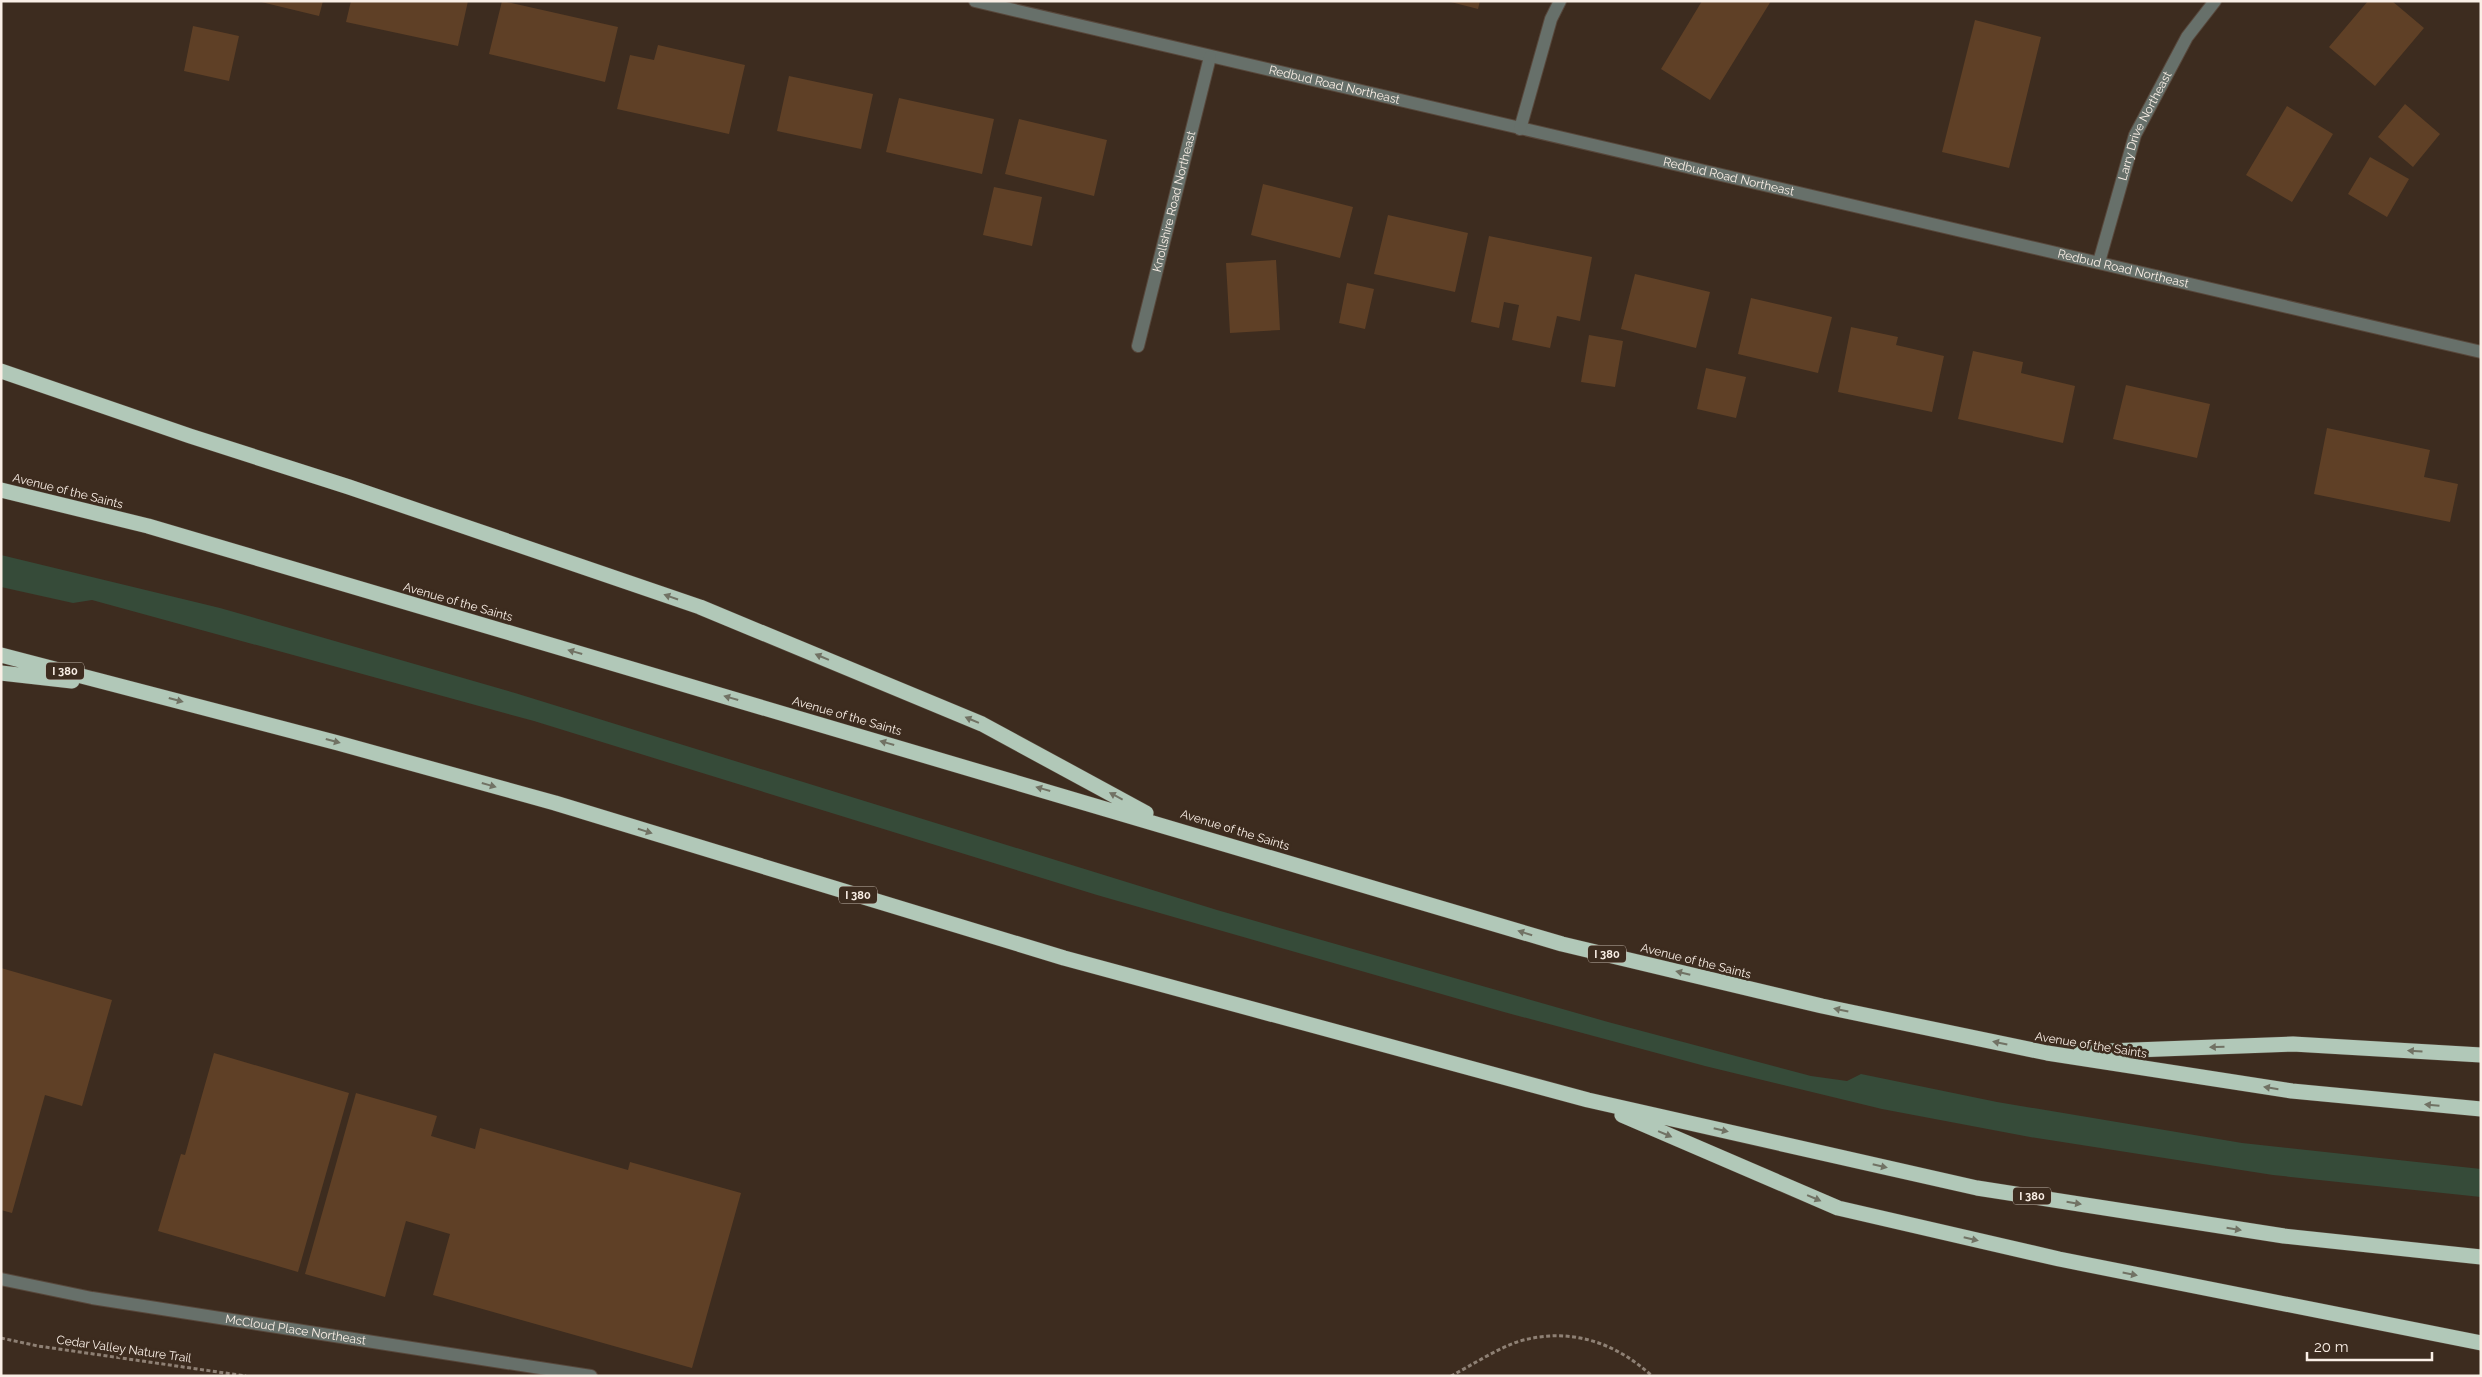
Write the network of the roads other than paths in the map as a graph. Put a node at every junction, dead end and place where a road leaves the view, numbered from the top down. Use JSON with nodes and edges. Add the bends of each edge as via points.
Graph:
{"nodes":[{"id":1,"x":975,"y":1,"type":"edge"},
{"id":2,"x":1560,"y":1,"type":"edge"},
{"id":3,"x":2215,"y":1,"type":"edge"},
{"id":4,"x":1210,"y":57,"type":"junction"},
{"id":5,"x":1520,"y":129,"type":"junction"},
{"id":6,"x":2098,"y":262,"type":"junction"},
{"id":7,"x":1138,"y":346,"type":"dead end"},
{"id":8,"x":2481,"y":352,"type":"edge"},
{"id":9,"x":1,"y":371,"type":"edge"},
{"id":10,"x":1,"y":490,"type":"edge"},
{"id":11,"x":1,"y":655,"type":"edge"},
{"id":12,"x":1,"y":673,"type":"edge"},
{"id":13,"x":128,"y":687,"type":"junction"},
{"id":14,"x":1174,"y":828,"type":"junction"},
{"id":15,"x":2048,"y":1054,"type":"junction"},
{"id":16,"x":2481,"y":1055,"type":"edge"},
{"id":17,"x":1588,"y":1100,"type":"junction"},
{"id":18,"x":2481,"y":1109,"type":"edge"},
{"id":19,"x":2481,"y":1257,"type":"edge"},
{"id":20,"x":1,"y":1279,"type":"edge"},
{"id":21,"x":2481,"y":1344,"type":"edge"},
{"id":22,"x":591,"y":1376,"type":"edge"}],
"edges":[{"from":1,"to":4,"type":"street","name":"Redbud Road Northeast"},
{"from":2,"to":5,"type":"street","via":[[1551,18]]},
{"from":3,"to":6,"type":"street","name":"Larry Drive Northeast","via":[[2187,37],[2135,135]]},
{"from":4,"to":5,"type":"street","name":"Redbud Road Northeast"},
{"from":4,"to":7,"type":"street","name":"Knollshire Road Northeast"},
{"from":5,"to":6,"type":"street","name":"Redbud Road Northeast"},
{"from":6,"to":8,"type":"street","name":"Redbud Road Northeast"},
{"from":14,"to":9,"type":"highway","one_way":true,"via":[[982,724],[700,607]]},
{"from":14,"to":10,"type":"highway","name":"Avenue of the Saints","number":"I 380","one_way":true,"via":[[157,529]]},
{"from":11,"to":13,"type":"highway","number":"I 380"},
{"from":12,"to":13,"type":"highway"},
{"from":13,"to":17,"type":"highway","number":"I 380","one_way":true,"via":[[555,803],[1064,958]]},
{"from":15,"to":14,"type":"highway","name":"Avenue of the Saints","number":"I 380","one_way":true,"via":[[1822,1006],[1562,944]]},
{"from":16,"to":15,"type":"highway","one_way":true,"via":[[2293,1044]]},
{"from":18,"to":15,"type":"highway","name":"Avenue of the Saints","number":"I 380","one_way":true,"via":[[2292,1091]]},
{"from":17,"to":19,"type":"highway","number":"I 380","one_way":true,"via":[[1977,1188],[2284,1236]]},
{"from":17,"to":21,"type":"highway","one_way":true,"via":[[1838,1208],[2058,1259]]},
{"from":20,"to":22,"type":"street","name":"McCloud Place Northeast","via":[[92,1298]]}]}
